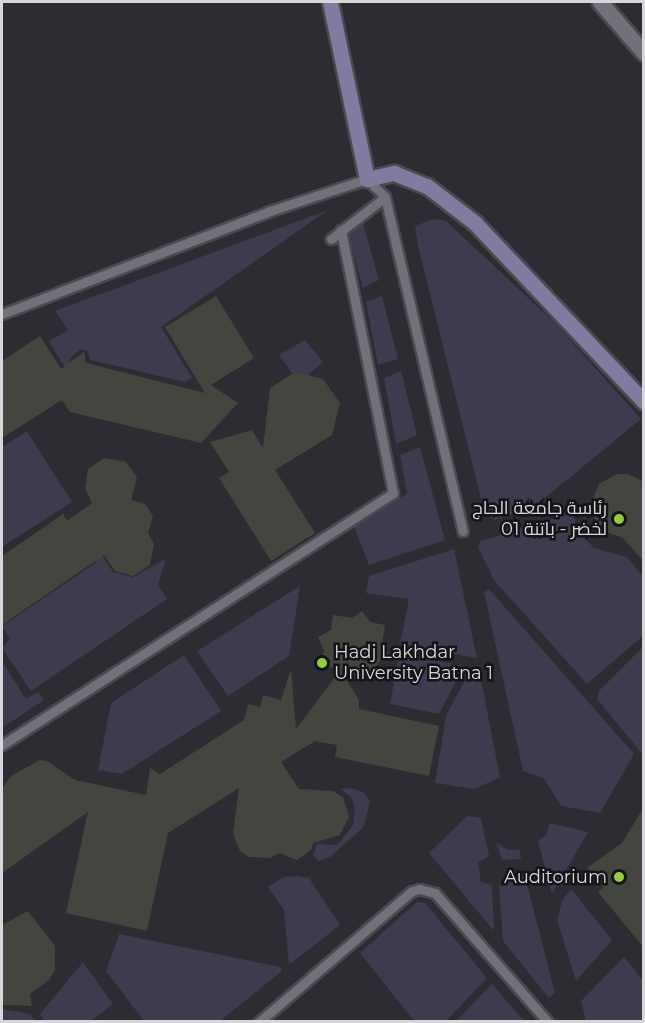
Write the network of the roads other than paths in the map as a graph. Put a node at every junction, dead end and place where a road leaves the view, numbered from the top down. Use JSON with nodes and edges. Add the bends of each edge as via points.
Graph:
{"nodes":[{"id":1,"x":330,"y":2,"type":"edge"},
{"id":2,"x":600,"y":2,"type":"edge"},
{"id":3,"x":644,"y":53,"type":"edge"},
{"id":4,"x":367,"y":179,"type":"junction"},
{"id":5,"x":386,"y":197,"type":"junction"},
{"id":6,"x":341,"y":230,"type":"junction"},
{"id":7,"x":331,"y":239,"type":"dead end"},
{"id":8,"x":2,"y":314,"type":"edge"},
{"id":9,"x":644,"y":402,"type":"edge"},
{"id":10,"x":463,"y":531,"type":"dead end"},
{"id":11,"x":2,"y":745,"type":"edge"},
{"id":12,"x":259,"y":1022,"type":"edge"},
{"id":13,"x":548,"y":1022,"type":"edge"}],
"edges":[{"from":1,"to":4,"type":"street"},
{"from":2,"to":3,"type":"street"},
{"from":4,"to":5,"type":"lane"},
{"from":4,"to":8,"type":"lane","via":[[270,211]]},
{"from":4,"to":9,"type":"street","via":[[394,173],[427,186],[475,223]]},
{"from":5,"to":6,"type":"lane"},
{"from":5,"to":10,"type":"lane"},
{"from":6,"to":7,"type":"lane"},
{"from":6,"to":11,"type":"lane","via":[[393,493]]},
{"from":12,"to":13,"type":"lane","via":[[412,891],[420,889],[435,893]]}]}
